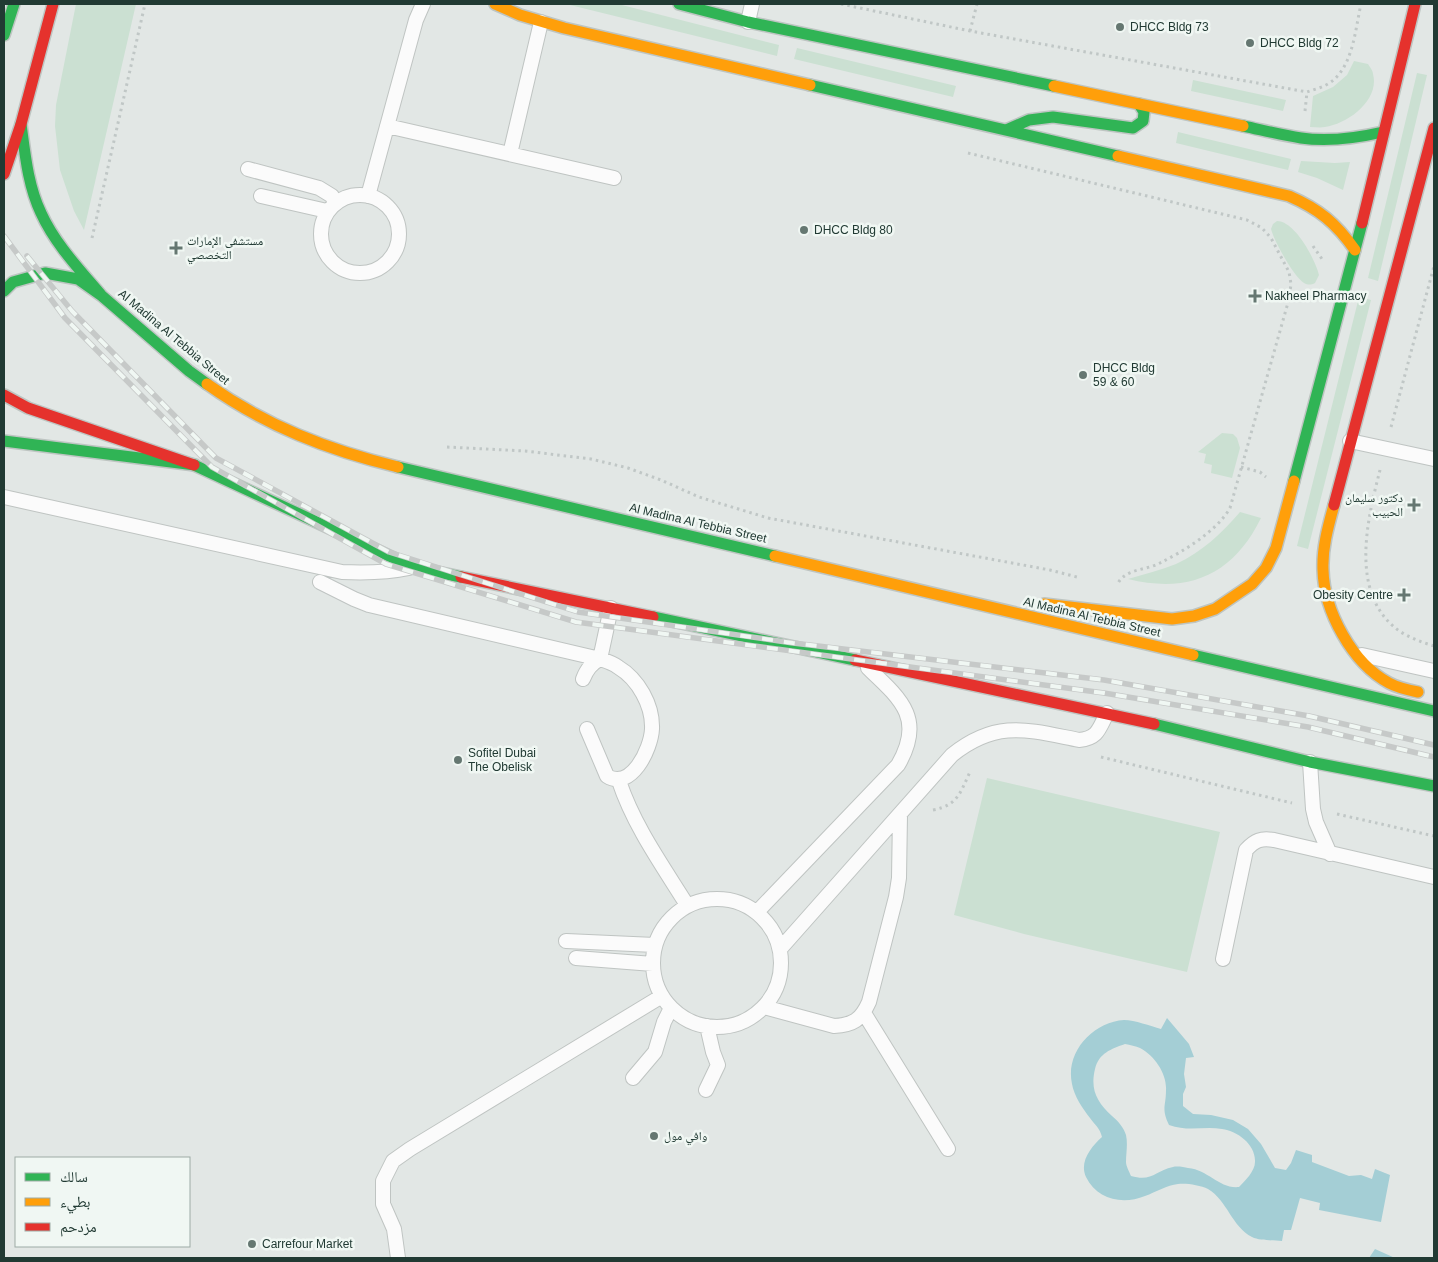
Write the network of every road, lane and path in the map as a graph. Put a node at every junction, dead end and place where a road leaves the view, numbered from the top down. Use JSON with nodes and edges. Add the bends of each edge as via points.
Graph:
{"nodes":[{"id":1,"x":14,"y":4,"type":"edge"},
{"id":2,"x":53,"y":4,"type":"edge"},
{"id":3,"x":145,"y":4,"type":"edge"},
{"id":4,"x":423,"y":4,"type":"edge"},
{"id":5,"x":495,"y":4,"type":"edge"},
{"id":6,"x":679,"y":4,"type":"edge"},
{"id":7,"x":752,"y":4,"type":"edge"},
{"id":8,"x":841,"y":4,"type":"edge"},
{"id":9,"x":977,"y":4,"type":"edge"},
{"id":10,"x":1361,"y":4,"type":"edge"},
{"id":11,"x":1415,"y":4,"type":"edge"},
{"id":12,"x":731,"y":10,"type":"edge"},
{"id":13,"x":541,"y":22,"type":"junction"},
{"id":14,"x":748,"y":22,"type":"junction"},
{"id":15,"x":970,"y":31,"type":"junction"},
{"id":16,"x":4,"y":36,"type":"edge"},
{"id":17,"x":1139,"y":104,"type":"junction"},
{"id":18,"x":21,"y":124,"type":"junction"},
{"id":19,"x":387,"y":126,"type":"junction"},
{"id":20,"x":1434,"y":128,"type":"edge"},
{"id":21,"x":1006,"y":130,"type":"junction"},
{"id":22,"x":1382,"y":132,"type":"junction"},
{"id":23,"x":967,"y":153,"type":"dead end"},
{"id":24,"x":510,"y":154,"type":"junction"},
{"id":25,"x":248,"y":169,"type":"dead end"},
{"id":26,"x":4,"y":174,"type":"edge"},
{"id":27,"x":614,"y":178,"type":"dead end"},
{"id":28,"x":261,"y":196,"type":"dead end"},
{"id":29,"x":368,"y":196,"type":"junction"},
{"id":30,"x":331,"y":208,"type":"junction"},
{"id":31,"x":1268,"y":222,"type":"dead end"},
{"id":32,"x":1262,"y":228,"type":"junction"},
{"id":33,"x":92,"y":239,"type":"dead end"},
{"id":34,"x":1312,"y":245,"type":"dead end"},
{"id":35,"x":1355,"y":250,"type":"junction"},
{"id":36,"x":1328,"y":269,"type":"dead end"},
{"id":37,"x":4,"y":291,"type":"edge"},
{"id":38,"x":1290,"y":293,"type":"junction"},
{"id":39,"x":102,"y":296,"type":"junction"},
{"id":40,"x":1316,"y":297,"type":"dead end"},
{"id":41,"x":4,"y":395,"type":"edge"},
{"id":42,"x":4,"y":441,"type":"edge"},
{"id":43,"x":1350,"y":441,"type":"junction"},
{"id":44,"x":442,"y":447,"type":"dead end"},
{"id":45,"x":1434,"y":459,"type":"edge"},
{"id":46,"x":195,"y":465,"type":"junction"},
{"id":47,"x":1241,"y":467,"type":"junction"},
{"id":48,"x":1270,"y":484,"type":"dead end"},
{"id":49,"x":4,"y":497,"type":"edge"},
{"id":50,"x":413,"y":567,"type":"junction"},
{"id":51,"x":1078,"y":577,"type":"dead end"},
{"id":52,"x":320,"y":582,"type":"dead end"},
{"id":53,"x":1125,"y":588,"type":"dead end"},
{"id":54,"x":1017,"y":601,"type":"dead end"},
{"id":55,"x":1034,"y":603,"type":"dead end"},
{"id":56,"x":988,"y":607,"type":"junction"},
{"id":57,"x":610,"y":608,"type":"junction"},
{"id":58,"x":1357,"y":654,"type":"junction"},
{"id":59,"x":600,"y":659,"type":"junction"},
{"id":60,"x":860,"y":660,"type":"junction"},
{"id":61,"x":1434,"y":671,"type":"edge"},
{"id":62,"x":583,"y":679,"type":"dead end"},
{"id":63,"x":1426,"y":695,"type":"dead end"},
{"id":64,"x":1434,"y":711,"type":"edge"},
{"id":65,"x":1106,"y":713,"type":"junction"},
{"id":66,"x":587,"y":729,"type":"dead end"},
{"id":67,"x":1101,"y":756,"type":"dead end"},
{"id":68,"x":1310,"y":762,"type":"junction"},
{"id":69,"x":971,"y":768,"type":"dead end"},
{"id":70,"x":619,"y":781,"type":"junction"},
{"id":71,"x":1434,"y":786,"type":"edge"},
{"id":72,"x":1313,"y":809,"type":"junction"},
{"id":73,"x":904,"y":810,"type":"junction"},
{"id":74,"x":1434,"y":836,"type":"edge"},
{"id":75,"x":1330,"y":854,"type":"junction"},
{"id":76,"x":1434,"y":878,"type":"edge"},
{"id":77,"x":687,"y":906,"type":"junction"},
{"id":78,"x":757,"y":912,"type":"junction"},
{"id":79,"x":566,"y":941,"type":"dead end"},
{"id":80,"x":655,"y":945,"type":"junction"},
{"id":81,"x":780,"y":949,"type":"junction"},
{"id":82,"x":576,"y":958,"type":"dead end"},
{"id":83,"x":1223,"y":959,"type":"dead end"},
{"id":84,"x":653,"y":964,"type":"junction"},
{"id":85,"x":662,"y":996,"type":"junction"},
{"id":86,"x":764,"y":1007,"type":"junction"},
{"id":87,"x":671,"y":1008,"type":"junction"},
{"id":88,"x":864,"y":1013,"type":"junction"},
{"id":89,"x":707,"y":1026,"type":"junction"},
{"id":90,"x":633,"y":1078,"type":"dead end"},
{"id":91,"x":706,"y":1090,"type":"dead end"},
{"id":92,"x":948,"y":1149,"type":"dead end"},
{"id":93,"x":398,"y":1258,"type":"edge"}],
"edges":[{"from":1,"to":16,"type":"main road"},
{"from":2,"to":18,"type":"main road"},
{"from":3,"to":33,"type":"path"},
{"from":4,"to":19,"type":"lane"},
{"from":5,"to":13,"type":"main road"},
{"from":6,"to":12,"type":"main road"},
{"from":7,"to":14,"type":"lane"},
{"from":8,"to":15,"type":"path"},
{"from":9,"to":15,"type":"path"},
{"from":10,"to":15,"type":"path","via":[[1349,57],[1341,72],[1326,85],[1307,92]]},
{"from":11,"to":22,"type":"main road"},
{"from":12,"to":14,"type":"main road"},
{"from":13,"to":21,"type":"main road"},
{"from":13,"to":24,"type":"lane"},
{"from":14,"to":17,"type":"main road"},
{"from":17,"to":21,"type":"main road","via":[[1143,109],[1143,121],[1133,128],[1042,117],[1020,122]]},
{"from":17,"to":22,"type":"main road","via":[[1301,138],[1346,140]]},
{"from":18,"to":26,"type":"main road"},
{"from":18,"to":39,"type":"main road","via":[[35,196],[46,224]]},
{"from":19,"to":24,"type":"lane"},
{"from":19,"to":29,"type":"lane"},
{"from":20,"to":43,"type":"main road"},
{"from":21,"to":35,"type":"main road","via":[[1289,196],[1328,217]]},
{"from":22,"to":35,"type":"main road"},
{"from":23,"to":32,"type":"path","via":[[1247,220]]},
{"from":24,"to":27,"type":"lane"},
{"from":25,"to":30,"type":"lane","via":[[320,188],[332,196]]},
{"from":28,"to":30,"type":"lane"},
{"from":29,"to":30,"type":"lane","via":[[345,198]]},
{"from":29,"to":30,"type":"lane","via":[[388,208],[395,217],[398,234],[395,251],[388,260],[368,272],[345,270],[327,255],[322,245],[322,222]]},
{"from":31,"to":32,"type":"path"},
{"from":32,"to":38,"type":"path","via":[[1289,272]]},
{"from":34,"to":36,"type":"path"},
{"from":35,"to":55,"type":"main road","via":[[1276,548],[1266,568],[1252,584],[1215,609],[1172,619]]},
{"from":37,"to":39,"type":"main road","name":"Al Madina Al Tebbia Street","via":[[13,282],[45,273],[78,279]]},
{"from":38,"to":40,"type":"path"},
{"from":38,"to":47,"type":"path"},
{"from":39,"to":56,"type":"main road","name":"Al Madina Al Tebbia Street","via":[[225,398],[271,424],[314,442],[362,458]]},
{"from":41,"to":46,"type":"main road","via":[[28,408]]},
{"from":42,"to":46,"type":"main road"},
{"from":43,"to":45,"type":"lane"},
{"from":43,"to":58,"type":"main road","via":[[1325,538],[1323,570],[1335,620]]},
{"from":44,"to":51,"type":"path","via":[[525,451],[591,459],[628,468],[699,497],[768,518]]},
{"from":46,"to":50,"type":"main road"},
{"from":47,"to":48,"type":"path","via":[[1260,472]]},
{"from":47,"to":53,"type":"path","via":[[1224,519],[1161,563],[1125,574],[1115,587]]},
{"from":49,"to":50,"type":"lane","via":[[342,572],[389,572]]},
{"from":50,"to":57,"type":"main road"},
{"from":52,"to":59,"type":"lane","via":[[370,604]]},
{"from":54,"to":56,"type":"main road"},
{"from":56,"to":64,"type":"main road","name":"Al Madina Al Tebbia Street"},
{"from":57,"to":59,"type":"lane"},
{"from":57,"to":60,"type":"main road"},
{"from":58,"to":61,"type":"lane"},
{"from":58,"to":63,"type":"main road","via":[[1378,676]]},
{"from":59,"to":62,"type":"lane","via":[[586,670]]},
{"from":59,"to":70,"type":"lane","via":[[619,667],[636,683],[651,713],[652,729],[645,752],[634,771]]},
{"from":60,"to":65,"type":"main road"},
{"from":60,"to":78,"type":"lane","via":[[899,698],[906,710],[909,739],[905,753],[898,765]]},
{"from":65,"to":68,"type":"main road"},
{"from":65,"to":73,"type":"lane","via":[[1095,736],[1087,740],[1012,729],[979,737],[952,755]]},
{"from":66,"to":70,"type":"lane","via":[[603,771],[612,780]]},
{"from":67,"to":72,"type":"path"},
{"from":68,"to":71,"type":"main road"},
{"from":68,"to":72,"type":"lane"},
{"from":69,"to":73,"type":"path","via":[[955,801],[949,805],[931,810]]},
{"from":70,"to":77,"type":"lane","via":[[633,818]]},
{"from":72,"to":74,"type":"path"},
{"from":72,"to":75,"type":"lane"},
{"from":73,"to":81,"type":"lane"},
{"from":73,"to":88,"type":"lane","via":[[896,897]]},
{"from":75,"to":76,"type":"lane"},
{"from":75,"to":83,"type":"lane","via":[[1264,838],[1253,842],[1246,850]]},
{"from":77,"to":78,"type":"lane","via":[[723,898]]},
{"from":77,"to":80,"type":"lane","via":[[662,929]]},
{"from":78,"to":81,"type":"lane","via":[[772,928]]},
{"from":79,"to":80,"type":"lane"},
{"from":80,"to":84,"type":"lane"},
{"from":81,"to":86,"type":"lane","via":[[782,970],[776,990]]},
{"from":82,"to":84,"type":"lane"},
{"from":84,"to":85,"type":"lane","via":[[655,981]]},
{"from":85,"to":87,"type":"lane"},
{"from":85,"to":93,"type":"lane","via":[[393,1161],[383,1181],[383,1204],[394,1229]]},
{"from":86,"to":88,"type":"lane","via":[[834,1026],[845,1026]]},
{"from":86,"to":89,"type":"lane","via":[[748,1019],[728,1026]]},
{"from":87,"to":89,"type":"lane","via":[[688,1020]]},
{"from":87,"to":90,"type":"lane","via":[[655,1052]]},
{"from":88,"to":92,"type":"lane"},
{"from":89,"to":91,"type":"lane","via":[[718,1066]]}]}
